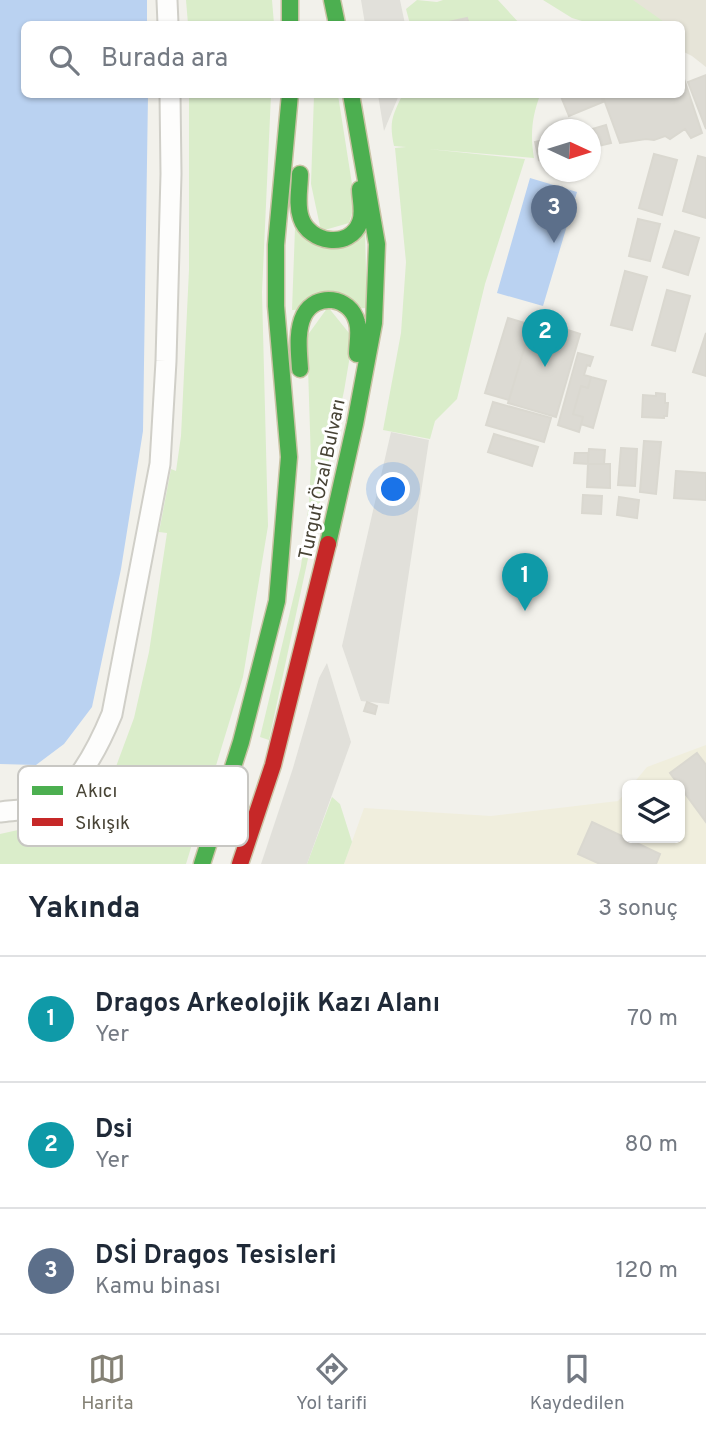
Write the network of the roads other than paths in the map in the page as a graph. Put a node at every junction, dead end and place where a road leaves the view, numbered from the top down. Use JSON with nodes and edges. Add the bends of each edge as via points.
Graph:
{"nodes":[{"id":1,"x":167,"y":0,"type":"edge"},
{"id":2,"x":290,"y":0,"type":"edge"},
{"id":3,"x":332,"y":0,"type":"edge"},
{"id":4,"x":168,"y":21,"type":"edge"},
{"id":5,"x":290,"y":21,"type":"edge"},
{"id":6,"x":336,"y":21,"type":"edge"},
{"id":7,"x":170,"y":98,"type":"edge"},
{"id":8,"x":291,"y":98,"type":"edge"},
{"id":9,"x":292,"y":98,"type":"edge"},
{"id":10,"x":352,"y":98,"type":"edge"},
{"id":11,"x":363,"y":154,"type":"junction"},
{"id":12,"x":355,"y":424,"type":"junction"},
{"id":13,"x":289,"y":457,"type":"junction"},
{"id":14,"x":84,"y":766,"type":"edge"},
{"id":15,"x":233,"y":766,"type":"edge"},
{"id":16,"x":18,"y":809,"type":"edge"},
{"id":17,"x":0,"y":812,"type":"edge"},
{"id":18,"x":248,"y":840,"type":"edge"},
{"id":19,"x":208,"y":846,"type":"edge"},
{"id":20,"x":246,"y":846,"type":"edge"},
{"id":21,"x":202,"y":864,"type":"edge"},
{"id":22,"x":240,"y":864,"type":"edge"}],
"edges":[{"from":1,"to":4,"type":"street"},
{"from":2,"to":5,"type":"highway"},
{"from":3,"to":6,"type":"highway"},
{"from":7,"to":14,"type":"street","via":[[160,464],[113,714]]},
{"from":8,"to":13,"type":"highway","name":"Turgut Özal Bulvarı","via":[[276,245],[275,306]]},
{"from":9,"to":11,"type":"highway","via":[[301,218],[314,235],[334,241],[345,238],[359,224]]},
{"from":10,"to":11,"type":"highway","name":"Turgut Özal Bulvarı"},
{"from":11,"to":12,"type":"highway","name":"Turgut Özal Bulvarı","via":[[377,244],[377,285]]},
{"from":12,"to":13,"type":"highway","via":[[357,321],[344,302],[318,301],[308,308],[300,326],[300,393]]},
{"from":12,"to":18,"type":"highway","name":"Turgut Özal Bulvarı","via":[[289,705]]},
{"from":13,"to":15,"type":"highway","name":"Turgut Özal Bulvarı","via":[[277,601]]},
{"from":16,"to":17,"type":"street"},
{"from":19,"to":21,"type":"highway","name":"Turgut Özal Bulvarı"},
{"from":20,"to":22,"type":"highway","name":"Turgut Özal Bulvarı"}]}
